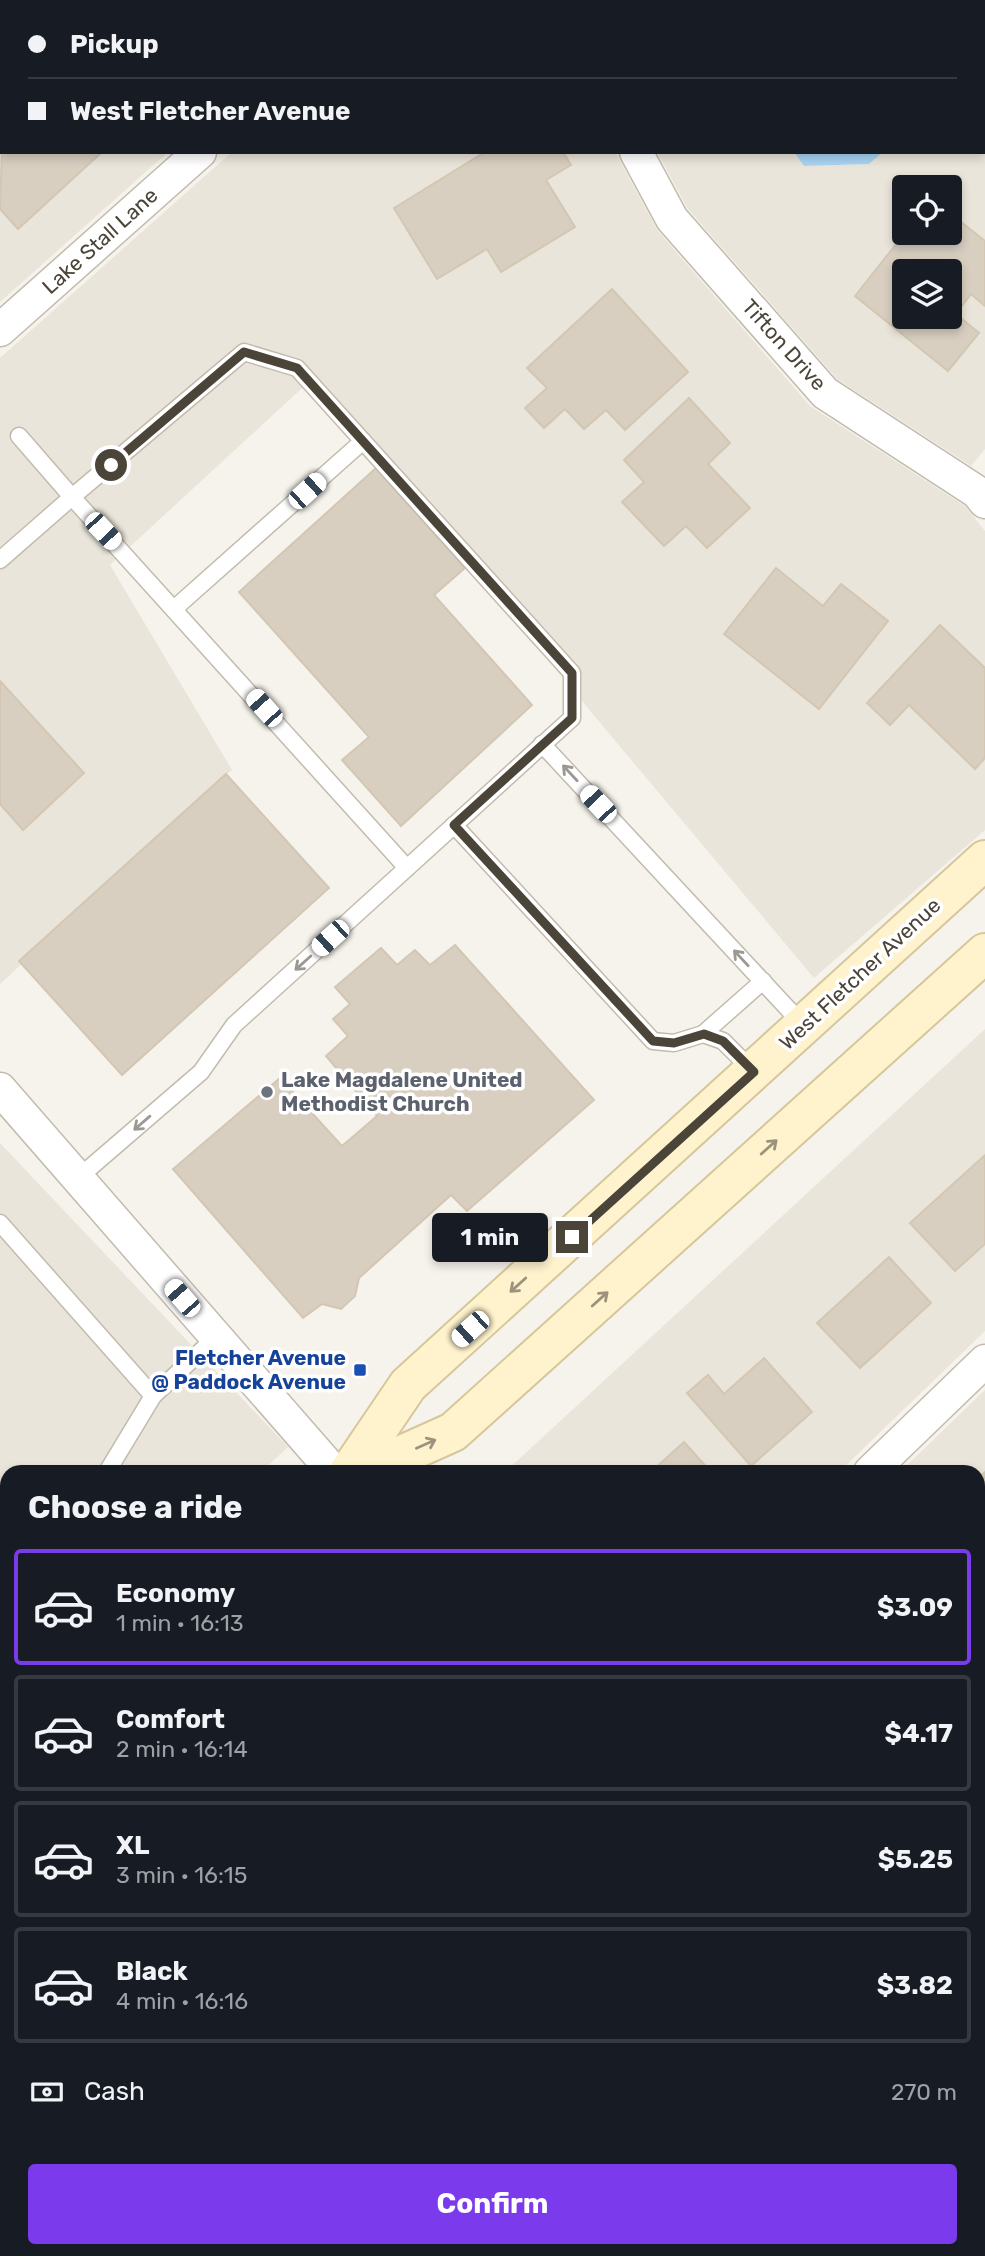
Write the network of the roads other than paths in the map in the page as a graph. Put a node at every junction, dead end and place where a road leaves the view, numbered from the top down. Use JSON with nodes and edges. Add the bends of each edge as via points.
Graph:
{"nodes":[{"id":1,"x":198,"y":154,"type":"edge"},
{"id":2,"x":637,"y":154,"type":"edge"},
{"id":3,"x":0,"y":330,"type":"edge"},
{"id":4,"x":19,"y":436,"type":"dead end"},
{"id":5,"x":363,"y":441,"type":"junction"},
{"id":6,"x":982,"y":492,"type":"edge"},
{"id":7,"x":72,"y":497,"type":"junction"},
{"id":8,"x":0,"y":560,"type":"edge"},
{"id":9,"x":175,"y":608,"type":"junction"},
{"id":10,"x":542,"y":744,"type":"junction"},
{"id":11,"x":454,"y":825,"type":"junction"},
{"id":12,"x":985,"y":860,"type":"edge"},
{"id":13,"x":407,"y":867,"type":"junction"},
{"id":14,"x":985,"y":953,"type":"edge"},
{"id":15,"x":763,"y":981,"type":"junction"},
{"id":16,"x":804,"y":1026,"type":"junction"},
{"id":17,"x":704,"y":1034,"type":"junction"},
{"id":18,"x":754,"y":1072,"type":"junction"},
{"id":19,"x":0,"y":1088,"type":"edge"},
{"id":20,"x":78,"y":1178,"type":"junction"},
{"id":21,"x":0,"y":1223,"type":"edge"},
{"id":22,"x":216,"y":1337,"type":"junction"},
{"id":23,"x":985,"y":1361,"type":"edge"},
{"id":24,"x":153,"y":1396,"type":"junction"},
{"id":25,"x":111,"y":1465,"type":"edge"},
{"id":26,"x":328,"y":1465,"type":"edge"},
{"id":27,"x":354,"y":1465,"type":"edge"},
{"id":28,"x":380,"y":1465,"type":"edge"},
{"id":29,"x":877,"y":1465,"type":"edge"}],
"edges":[{"from":1,"to":3,"type":"street","name":"Lake Stall Lane"},
{"from":2,"to":6,"type":"street","name":"Tifton Drive","via":[[673,219],[825,393]]},
{"from":4,"to":7,"type":"lane"},
{"from":5,"to":7,"type":"lane","via":[[297,368],[244,352]]},
{"from":5,"to":9,"type":"lane"},
{"from":5,"to":10,"type":"lane","via":[[572,673],[572,718]]},
{"from":7,"to":8,"type":"lane"},
{"from":7,"to":9,"type":"lane"},
{"from":9,"to":13,"type":"lane"},
{"from":10,"to":11,"type":"lane"},
{"from":15,"to":10,"type":"lane","one_way":true},
{"from":11,"to":13,"type":"lane"},
{"from":11,"to":17,"type":"lane","via":[[653,1041],[674,1043]]},
{"from":12,"to":16,"type":"main road","name":"West Fletcher Avenue"},
{"from":13,"to":20,"type":"lane","one_way":true,"via":[[234,1025],[201,1072]]},
{"from":28,"to":14,"type":"main road","one_way":true,"via":[[453,1432]]},
{"from":15,"to":16,"type":"lane"},
{"from":15,"to":17,"type":"lane"},
{"from":16,"to":18,"type":"main road","name":"West Fletcher Avenue"},
{"from":17,"to":18,"type":"lane","via":[[723,1041]]},
{"from":18,"to":27,"type":"main road","name":"West Fletcher Avenue","one_way":true,"via":[[408,1385]]},
{"from":19,"to":20,"type":"street"},
{"from":20,"to":22,"type":"street"},
{"from":21,"to":24,"type":"lane"},
{"from":22,"to":24,"type":"lane"},
{"from":22,"to":26,"type":"street"},
{"from":23,"to":29,"type":"street"},
{"from":24,"to":25,"type":"lane"}]}
